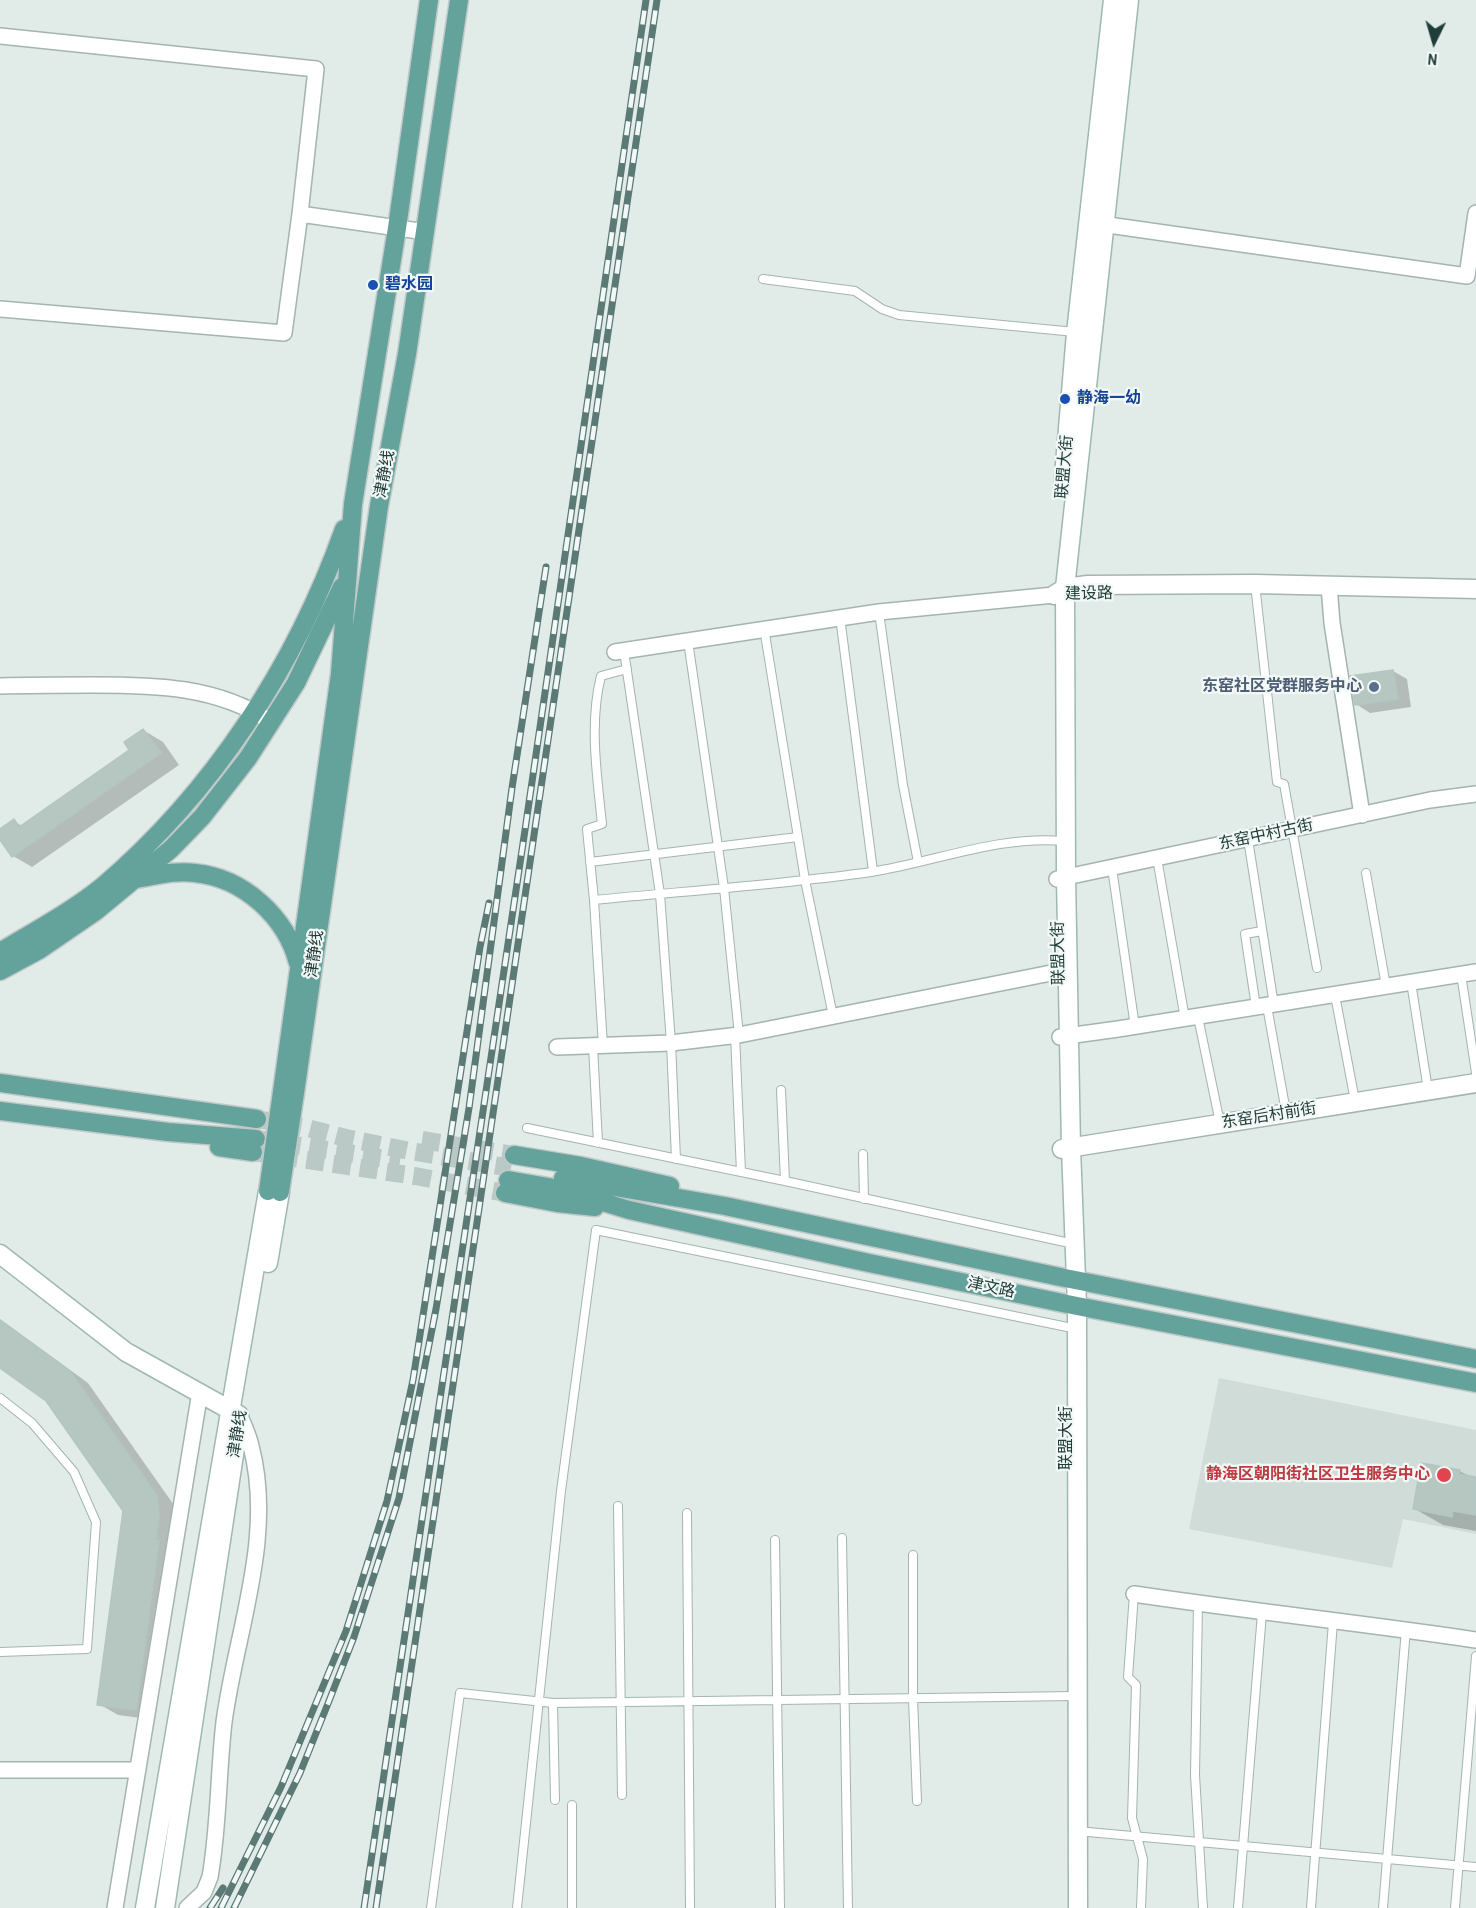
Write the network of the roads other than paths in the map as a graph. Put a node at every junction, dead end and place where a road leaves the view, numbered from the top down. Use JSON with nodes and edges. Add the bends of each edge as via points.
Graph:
{"nodes":[{"id":1,"x":429,"y":0,"type":"edge"},
{"id":2,"x":459,"y":0,"type":"edge"},
{"id":3,"x":1113,"y":0,"type":"edge"},
{"id":4,"x":1129,"y":0,"type":"edge"},
{"id":5,"x":0,"y":36,"type":"edge"},
{"id":6,"x":1476,"y":213,"type":"edge"},
{"id":7,"x":300,"y":214,"type":"junction"},
{"id":8,"x":1096,"y":223,"type":"junction"},
{"id":9,"x":397,"y":228,"type":"junction"},
{"id":10,"x":426,"y":232,"type":"junction"},
{"id":11,"x":763,"y":279,"type":"dead end"},
{"id":12,"x":0,"y":309,"type":"edge"},
{"id":13,"x":1084,"y":333,"type":"junction"},
{"id":14,"x":353,"y":504,"type":"junction"},
{"id":15,"x":379,"y":506,"type":"junction"},
{"id":16,"x":347,"y":575,"type":"junction"},
{"id":17,"x":1255,"y":589,"type":"junction"},
{"id":18,"x":1476,"y":589,"type":"edge"},
{"id":19,"x":1330,"y":590,"type":"junction"},
{"id":20,"x":1062,"y":593,"type":"junction"},
{"id":21,"x":1476,"y":597,"type":"edge"},
{"id":22,"x":879,"y":612,"type":"junction"},
{"id":23,"x":840,"y":617,"type":"junction"},
{"id":24,"x":764,"y":628,"type":"junction"},
{"id":25,"x":688,"y":641,"type":"junction"},
{"id":26,"x":620,"y":652,"type":"joint"},
{"id":27,"x":627,"y":669,"type":"junction"},
{"id":28,"x":0,"y":686,"type":"edge"},
{"id":29,"x":254,"y":711,"type":"junction"},
{"id":30,"x":271,"y":722,"type":"junction"},
{"id":31,"x":1476,"y":794,"type":"edge"},
{"id":32,"x":1362,"y":815,"type":"junction"},
{"id":33,"x":1293,"y":830,"type":"junction"},
{"id":34,"x":798,"y":837,"type":"junction"},
{"id":35,"x":1248,"y":839,"type":"junction"},
{"id":36,"x":1061,"y":840,"type":"junction"},
{"id":37,"x":717,"y":847,"type":"junction"},
{"id":38,"x":655,"y":854,"type":"junction"},
{"id":39,"x":1157,"y":858,"type":"junction"},
{"id":40,"x":590,"y":862,"type":"junction"},
{"id":41,"x":918,"y":862,"type":"junction"},
{"id":42,"x":1112,"y":868,"type":"junction"},
{"id":43,"x":873,"y":871,"type":"junction"},
{"id":44,"x":1366,"y":873,"type":"dead end"},
{"id":45,"x":1062,"y":878,"type":"junction"},
{"id":46,"x":136,"y":879,"type":"junction"},
{"id":47,"x":805,"y":880,"type":"junction"},
{"id":48,"x":101,"y":888,"type":"junction"},
{"id":49,"x":724,"y":888,"type":"junction"},
{"id":50,"x":660,"y":894,"type":"junction"},
{"id":51,"x":594,"y":900,"type":"junction"},
{"id":52,"x":1262,"y":931,"type":"junction"},
{"id":53,"x":1,"y":966,"type":"edge"},
{"id":54,"x":299,"y":967,"type":"junction"},
{"id":55,"x":1317,"y":968,"type":"dead end"},
{"id":56,"x":1063,"y":972,"type":"junction"},
{"id":57,"x":1469,"y":973,"type":"edge"},
{"id":58,"x":1412,"y":982,"type":"junction"},
{"id":59,"x":1386,"y":986,"type":"junction"},
{"id":60,"x":1335,"y":995,"type":"junction"},
{"id":61,"x":1265,"y":1006,"type":"junction"},
{"id":62,"x":834,"y":1018,"type":"junction"},
{"id":63,"x":1191,"y":1018,"type":"junction"},
{"id":64,"x":1135,"y":1027,"type":"junction"},
{"id":65,"x":737,"y":1035,"type":"junction"},
{"id":66,"x":1065,"y":1036,"type":"junction"},
{"id":67,"x":670,"y":1043,"type":"junction"},
{"id":68,"x":598,"y":1046,"type":"junction"},
{"id":69,"x":557,"y":1047,"type":"dead end"},
{"id":70,"x":1476,"y":1073,"type":"edge"},
{"id":71,"x":0,"y":1081,"type":"edge"},
{"id":72,"x":1476,"y":1083,"type":"edge"},
{"id":73,"x":781,"y":1090,"type":"dead end"},
{"id":74,"x":1429,"y":1091,"type":"junction"},
{"id":75,"x":288,"y":1092,"type":"junction"},
{"id":76,"x":1356,"y":1102,"type":"junction"},
{"id":77,"x":0,"y":1111,"type":"edge"},
{"id":78,"x":1287,"y":1113,"type":"junction"},
{"id":79,"x":257,"y":1119,"type":"tunnel mouth"},
{"id":80,"x":1220,"y":1124,"type":"junction"},
{"id":81,"x":527,"y":1128,"type":"dead end"},
{"id":82,"x":598,"y":1143,"type":"junction"},
{"id":83,"x":255,"y":1146,"type":"tunnel mouth"},
{"id":84,"x":1066,"y":1148,"type":"junction"},
{"id":85,"x":863,"y":1154,"type":"dead end"},
{"id":86,"x":676,"y":1159,"type":"junction"},
{"id":87,"x":741,"y":1172,"type":"junction"},
{"id":88,"x":785,"y":1181,"type":"junction"},
{"id":89,"x":864,"y":1198,"type":"junction"},
{"id":90,"x":1070,"y":1243,"type":"junction"},
{"id":91,"x":0,"y":1254,"type":"edge"},
{"id":92,"x":1071,"y":1279,"type":"junction"},
{"id":93,"x":1071,"y":1305,"type":"junction"},
{"id":94,"x":1072,"y":1328,"type":"junction"},
{"id":95,"x":1476,"y":1359,"type":"edge"},
{"id":96,"x":1476,"y":1383,"type":"edge"},
{"id":97,"x":200,"y":1392,"type":"junction"},
{"id":98,"x":0,"y":1398,"type":"edge"},
{"id":99,"x":235,"y":1412,"type":"junction"},
{"id":100,"x":618,"y":1506,"type":"dead end"},
{"id":101,"x":687,"y":1513,"type":"dead end"},
{"id":102,"x":842,"y":1538,"type":"dead end"},
{"id":103,"x":775,"y":1540,"type":"dead end"},
{"id":104,"x":913,"y":1555,"type":"dead end"},
{"id":105,"x":1134,"y":1594,"type":"joint"},
{"id":106,"x":1198,"y":1604,"type":"junction"},
{"id":107,"x":1262,"y":1613,"type":"junction"},
{"id":108,"x":1334,"y":1622,"type":"junction"},
{"id":109,"x":1406,"y":1629,"type":"junction"},
{"id":110,"x":1476,"y":1640,"type":"edge"},
{"id":111,"x":0,"y":1652,"type":"edge"},
{"id":112,"x":1476,"y":1656,"type":"edge"},
{"id":113,"x":1072,"y":1696,"type":"junction"},
{"id":114,"x":913,"y":1698,"type":"junction"},
{"id":115,"x":845,"y":1699,"type":"junction"},
{"id":116,"x":777,"y":1700,"type":"junction"},
{"id":117,"x":688,"y":1701,"type":"junction"},
{"id":118,"x":539,"y":1702,"type":"junction"},
{"id":119,"x":553,"y":1702,"type":"junction"},
{"id":120,"x":620,"y":1702,"type":"junction"},
{"id":121,"x":0,"y":1770,"type":"edge"},
{"id":122,"x":138,"y":1770,"type":"junction"},
{"id":123,"x":622,"y":1795,"type":"dead end"},
{"id":124,"x":555,"y":1800,"type":"dead end"},
{"id":125,"x":917,"y":1801,"type":"dead end"},
{"id":126,"x":572,"y":1805,"type":"dead end"},
{"id":127,"x":1074,"y":1831,"type":"junction"},
{"id":128,"x":1138,"y":1837,"type":"junction"},
{"id":129,"x":1198,"y":1842,"type":"junction"},
{"id":130,"x":1244,"y":1846,"type":"junction"},
{"id":131,"x":1315,"y":1853,"type":"junction"},
{"id":132,"x":1387,"y":1859,"type":"junction"},
{"id":133,"x":1459,"y":1866,"type":"junction"},
{"id":134,"x":1476,"y":1867,"type":"edge"},
{"id":135,"x":115,"y":1908,"type":"edge"},
{"id":136,"x":145,"y":1908,"type":"edge"},
{"id":137,"x":165,"y":1908,"type":"edge"},
{"id":138,"x":187,"y":1908,"type":"edge"},
{"id":139,"x":431,"y":1908,"type":"edge"},
{"id":140,"x":517,"y":1908,"type":"edge"},
{"id":141,"x":572,"y":1908,"type":"edge"},
{"id":142,"x":690,"y":1908,"type":"edge"},
{"id":143,"x":780,"y":1908,"type":"edge"},
{"id":144,"x":848,"y":1908,"type":"edge"},
{"id":145,"x":1070,"y":1908,"type":"edge"},
{"id":146,"x":1078,"y":1908,"type":"edge"},
{"id":147,"x":1141,"y":1908,"type":"edge"},
{"id":148,"x":1203,"y":1908,"type":"edge"},
{"id":149,"x":1238,"y":1908,"type":"edge"},
{"id":150,"x":1311,"y":1908,"type":"edge"},
{"id":151,"x":1383,"y":1908,"type":"edge"},
{"id":152,"x":1455,"y":1908,"type":"edge"}],
"edges":[{"from":1,"to":9,"type":"main road","name":"津静线"},
{"from":2,"to":10,"type":"main road","name":"津静线"},
{"from":3,"to":8,"type":"main road"},
{"from":4,"to":8,"type":"main road"},
{"from":5,"to":7,"type":"street","via":[[316,69]]},
{"from":6,"to":8,"type":"street","via":[[1467,276]]},
{"from":7,"to":9,"type":"street"},
{"from":7,"to":12,"type":"street","via":[[284,333]]},
{"from":8,"to":13,"type":"main road","name":"联盟大街"},
{"from":9,"to":10,"type":"street"},
{"from":9,"to":14,"type":"main road","name":"津静线"},
{"from":10,"to":15,"type":"main road","name":"津静线"},
{"from":11,"to":13,"type":"lane","via":[[855,291],[899,315]]},
{"from":13,"to":20,"type":"main road","name":"联盟大街"},
{"from":14,"to":16,"type":"main road","name":"津静线"},
{"from":14,"to":29,"type":"main road","via":[[325,581],[285,661]]},
{"from":15,"to":16,"type":"main road"},
{"from":15,"to":75,"type":"main road","name":"津静线"},
{"from":16,"to":30,"type":"main road","via":[[320,637]]},
{"from":16,"to":54,"type":"main road","name":"津静线","via":[[340,674]]},
{"from":17,"to":19,"type":"main road","name":"建设路"},
{"from":17,"to":20,"type":"main road","name":"建设路"},
{"from":17,"to":33,"type":"lane","via":[[1277,782],[1284,784]]},
{"from":18,"to":19,"type":"main road","name":"建设路"},
{"from":19,"to":21,"type":"main road","name":"建设路"},
{"from":19,"to":32,"type":"street"},
{"from":20,"to":22,"type":"street"},
{"from":20,"to":36,"type":"main road","name":"联盟大街"},
{"from":22,"to":23,"type":"street"},
{"from":22,"to":41,"type":"lane"},
{"from":23,"to":24,"type":"street"},
{"from":23,"to":43,"type":"lane"},
{"from":24,"to":25,"type":"street"},
{"from":24,"to":34,"type":"lane"},
{"from":25,"to":26,"type":"street"},
{"from":25,"to":37,"type":"lane"},
{"from":26,"to":27,"type":"lane"},
{"from":27,"to":38,"type":"lane"},
{"from":27,"to":40,"type":"lane","via":[[601,676],[596,695],[596,765],[602,824],[587,830]]},
{"from":28,"to":29,"type":"street","via":[[141,685],[186,689]]},
{"from":29,"to":30,"type":"street"},
{"from":29,"to":48,"type":"main road","via":[[186,804]]},
{"from":30,"to":46,"type":"main road","via":[[202,817]]},
{"from":31,"to":32,"type":"street","name":"东窑中村古街"},
{"from":32,"to":33,"type":"street","name":"东窑中村古街"},
{"from":33,"to":35,"type":"street","name":"东窑中村古街"},
{"from":33,"to":55,"type":"lane"},
{"from":34,"to":37,"type":"lane"},
{"from":34,"to":47,"type":"lane"},
{"from":35,"to":39,"type":"street","name":"东窑中村古街"},
{"from":35,"to":52,"type":"lane"},
{"from":36,"to":41,"type":"lane","via":[[1007,843]]},
{"from":36,"to":45,"type":"main road","name":"联盟大街"},
{"from":37,"to":38,"type":"lane"},
{"from":37,"to":49,"type":"lane"},
{"from":38,"to":40,"type":"lane"},
{"from":38,"to":50,"type":"lane"},
{"from":39,"to":42,"type":"street","name":"东窑中村古街"},
{"from":39,"to":63,"type":"lane"},
{"from":40,"to":51,"type":"lane"},
{"from":41,"to":43,"type":"lane"},
{"from":42,"to":45,"type":"street","name":"东窑中村古街"},
{"from":42,"to":64,"type":"lane"},
{"from":43,"to":47,"type":"lane"},
{"from":44,"to":59,"type":"lane"},
{"from":45,"to":56,"type":"main road","name":"联盟大街"},
{"from":46,"to":48,"type":"main road"},
{"from":46,"to":53,"type":"main road","via":[[39,950]]},
{"from":46,"to":54,"type":"main road","via":[[178,872],[234,884],[277,919],[294,948]]},
{"from":47,"to":49,"type":"lane"},
{"from":47,"to":62,"type":"lane"},
{"from":48,"to":53,"type":"main road"},
{"from":49,"to":50,"type":"lane"},
{"from":49,"to":65,"type":"lane"},
{"from":50,"to":51,"type":"lane"},
{"from":50,"to":67,"type":"lane"},
{"from":51,"to":68,"type":"lane"},
{"from":52,"to":61,"type":"lane"},
{"from":52,"to":61,"type":"lane","via":[[1245,934]]},
{"from":54,"to":75,"type":"main road","name":"津静线"},
{"from":56,"to":62,"type":"street"},
{"from":56,"to":66,"type":"main road","name":"联盟大街"},
{"from":57,"to":58,"type":"street"},
{"from":57,"to":70,"type":"lane"},
{"from":58,"to":59,"type":"street"},
{"from":58,"to":74,"type":"lane"},
{"from":59,"to":60,"type":"street"},
{"from":60,"to":61,"type":"street"},
{"from":60,"to":76,"type":"lane"},
{"from":61,"to":63,"type":"street"},
{"from":61,"to":78,"type":"lane"},
{"from":62,"to":65,"type":"street"},
{"from":63,"to":64,"type":"street"},
{"from":63,"to":80,"type":"lane"},
{"from":64,"to":66,"type":"street"},
{"from":65,"to":67,"type":"street"},
{"from":65,"to":87,"type":"lane"},
{"from":66,"to":84,"type":"main road","name":"联盟大街"},
{"from":67,"to":68,"type":"street"},
{"from":67,"to":86,"type":"lane"},
{"from":68,"to":69,"type":"street"},
{"from":68,"to":82,"type":"lane"},
{"from":71,"to":79,"type":"main road","via":[[22,1088]]},
{"from":72,"to":74,"type":"main road","name":"东窑后村前街"},
{"from":73,"to":88,"type":"lane"},
{"from":74,"to":76,"type":"main road","name":"东窑后村前街"},
{"from":75,"to":99,"type":"main road","name":"津静线","bridge":true},
{"from":76,"to":78,"type":"main road","name":"东窑后村前街"},
{"from":77,"to":83,"type":"main road"},
{"from":78,"to":80,"type":"main road","name":"东窑后村前街"},
{"from":80,"to":84,"type":"main road","name":"东窑后村前街"},
{"from":81,"to":82,"type":"lane"},
{"from":82,"to":86,"type":"lane"},
{"from":84,"to":90,"type":"main road","name":"联盟大街"},
{"from":85,"to":89,"type":"lane"},
{"from":86,"to":87,"type":"lane"},
{"from":87,"to":88,"type":"lane"},
{"from":88,"to":89,"type":"lane"},
{"from":89,"to":90,"type":"lane"},
{"from":90,"to":92,"type":"main road","name":"联盟大街"},
{"from":91,"to":97,"type":"main road","via":[[126,1352]]},
{"from":92,"to":93,"type":"main road","name":"联盟大街"},
{"from":92,"to":93,"type":"main road","name":"津文路","via":[[725,1206],[680,1189],[581,1166],[510,1174],[629,1210]]},
{"from":92,"to":95,"type":"main road","name":"津文路"},
{"from":93,"to":94,"type":"main road","name":"联盟大街"},
{"from":93,"to":96,"type":"main road","name":"津文路"},
{"from":94,"to":113,"type":"main road","name":"联盟大街"},
{"from":94,"to":118,"type":"lane","via":[[596,1230],[561,1491]]},
{"from":97,"to":99,"type":"main road"},
{"from":97,"to":122,"type":"street"},
{"from":98,"to":111,"type":"lane","via":[[32,1423],[74,1472],[96,1522],[87,1649]]},
{"from":99,"to":136,"type":"main road","name":"津静线"},
{"from":99,"to":137,"type":"main road","name":"津静线"},
{"from":99,"to":138,"type":"street","via":[[251,1445],[256,1469],[257,1546],[224,1723],[210,1877],[204,1892]]},
{"from":100,"to":120,"type":"lane"},
{"from":101,"to":117,"type":"lane"},
{"from":102,"to":115,"type":"lane"},
{"from":103,"to":116,"type":"lane"},
{"from":104,"to":114,"type":"lane"},
{"from":105,"to":106,"type":"street"},
{"from":105,"to":128,"type":"lane","via":[[1128,1677],[1136,1685],[1132,1818]]},
{"from":106,"to":107,"type":"street"},
{"from":106,"to":129,"type":"lane"},
{"from":107,"to":108,"type":"street"},
{"from":107,"to":130,"type":"lane"},
{"from":108,"to":109,"type":"street"},
{"from":108,"to":131,"type":"lane"},
{"from":109,"to":110,"type":"street"},
{"from":109,"to":132,"type":"lane"},
{"from":112,"to":133,"type":"lane"},
{"from":113,"to":114,"type":"lane"},
{"from":113,"to":127,"type":"main road","name":"联盟大街"},
{"from":114,"to":115,"type":"lane"},
{"from":114,"to":125,"type":"lane"},
{"from":115,"to":116,"type":"lane"},
{"from":115,"to":144,"type":"lane"},
{"from":116,"to":117,"type":"lane"},
{"from":116,"to":143,"type":"lane"},
{"from":117,"to":120,"type":"lane"},
{"from":117,"to":142,"type":"lane"},
{"from":118,"to":119,"type":"lane"},
{"from":118,"to":139,"type":"lane","via":[[460,1693]]},
{"from":118,"to":140,"type":"lane"},
{"from":119,"to":120,"type":"lane"},
{"from":119,"to":124,"type":"lane"},
{"from":120,"to":123,"type":"lane"},
{"from":121,"to":122,"type":"street"},
{"from":122,"to":135,"type":"street"},
{"from":126,"to":141,"type":"lane"},
{"from":127,"to":128,"type":"lane"},
{"from":127,"to":145,"type":"main road","name":"联盟大街"},
{"from":127,"to":146,"type":"main road"},
{"from":128,"to":129,"type":"lane"},
{"from":128,"to":147,"type":"lane","via":[[1143,1859]]},
{"from":129,"to":130,"type":"lane"},
{"from":129,"to":148,"type":"lane"},
{"from":130,"to":131,"type":"lane"},
{"from":130,"to":149,"type":"lane"},
{"from":131,"to":132,"type":"lane"},
{"from":131,"to":150,"type":"lane"},
{"from":132,"to":133,"type":"lane"},
{"from":132,"to":151,"type":"lane"},
{"from":133,"to":134,"type":"lane"},
{"from":133,"to":152,"type":"lane"}]}
